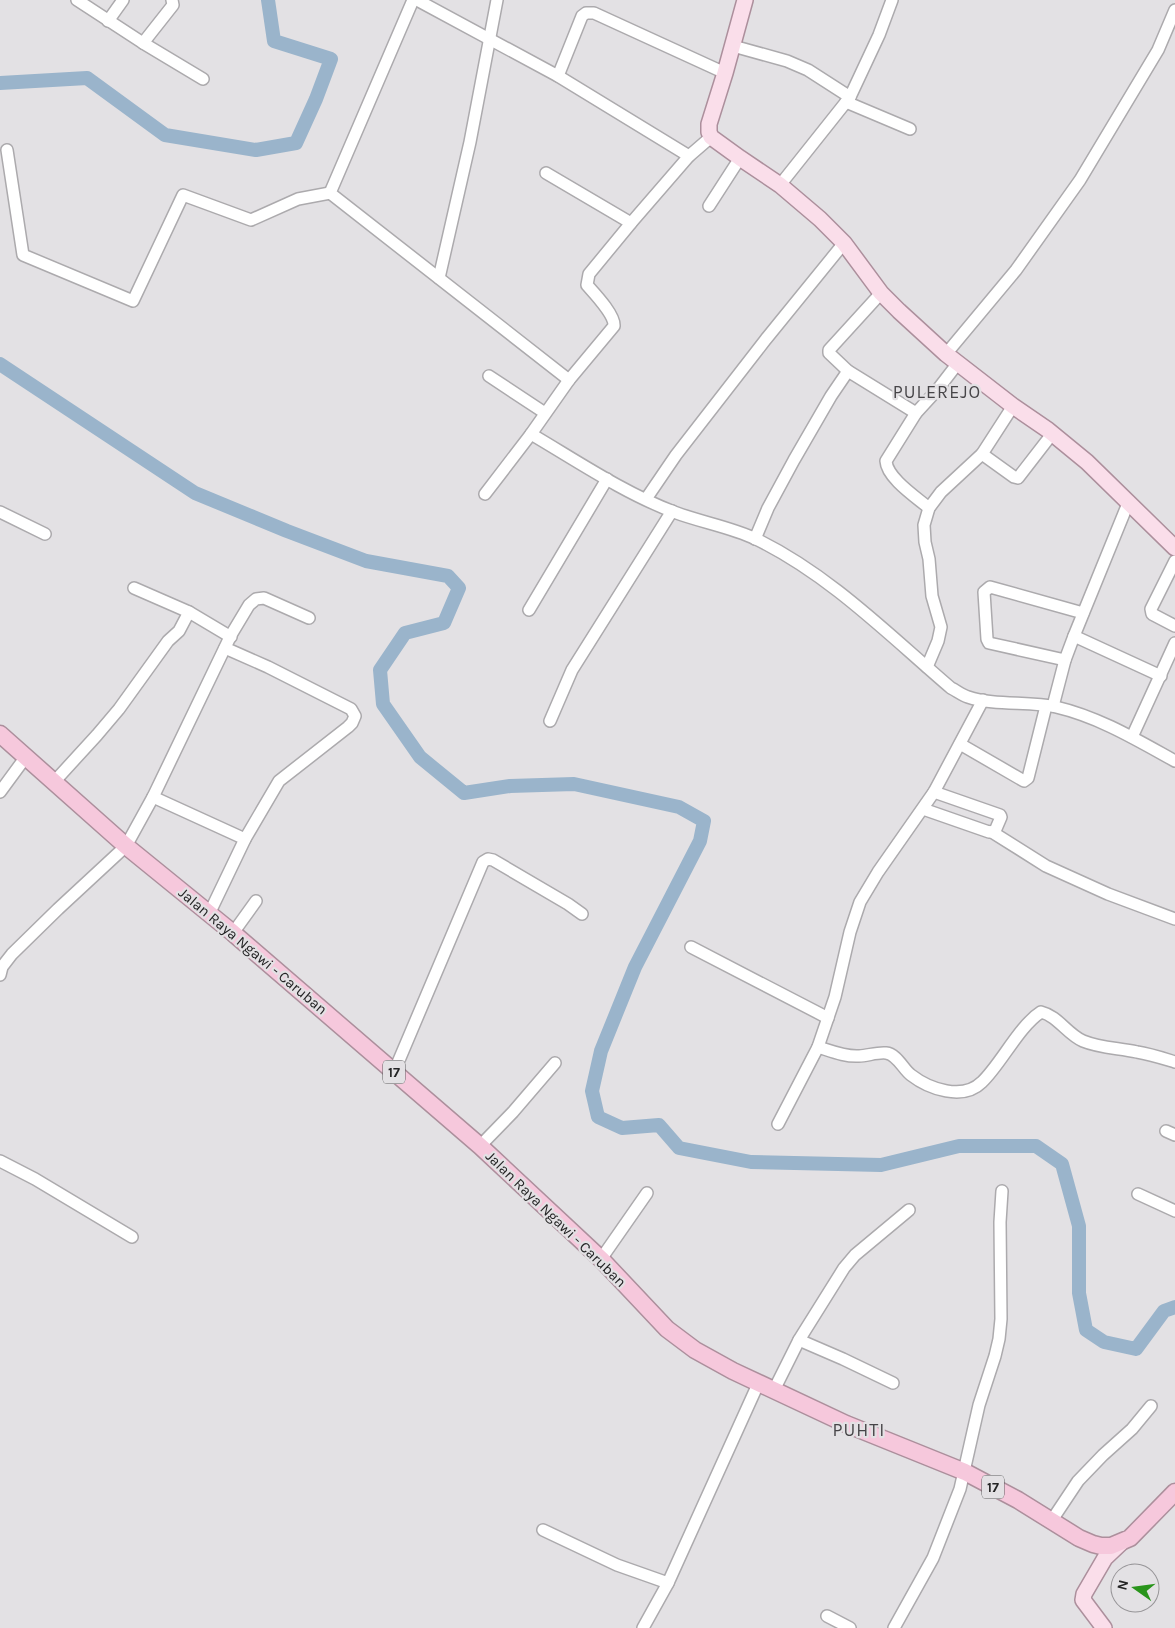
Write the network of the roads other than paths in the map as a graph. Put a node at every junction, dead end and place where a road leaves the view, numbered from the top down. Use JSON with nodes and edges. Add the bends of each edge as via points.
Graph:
{"nodes":[{"id":1,"x":77,"y":0,"type":"edge"},
{"id":2,"x":123,"y":0,"type":"edge"},
{"id":3,"x":172,"y":0,"type":"edge"},
{"id":4,"x":413,"y":0,"type":"edge"},
{"id":5,"x":418,"y":0,"type":"edge"},
{"id":6,"x":497,"y":0,"type":"edge"},
{"id":7,"x":745,"y":0,"type":"edge"},
{"id":8,"x":892,"y":0,"type":"edge"},
{"id":9,"x":1175,"y":10,"type":"edge"},
{"id":10,"x":108,"y":21,"type":"junction"},
{"id":11,"x":489,"y":38,"type":"junction"},
{"id":12,"x":143,"y":43,"type":"junction"},
{"id":13,"x":733,"y":46,"type":"junction"},
{"id":14,"x":725,"y":73,"type":"junction"},
{"id":15,"x":558,"y":76,"type":"junction"},
{"id":16,"x":203,"y":79,"type":"dead end"},
{"id":17,"x":848,"y":99,"type":"junction"},
{"id":18,"x":910,"y":129,"type":"dead end"},
{"id":19,"x":711,"y":137,"type":"junction"},
{"id":20,"x":7,"y":150,"type":"dead end"},
{"id":21,"x":689,"y":156,"type":"junction"},
{"id":22,"x":740,"y":158,"type":"junction"},
{"id":23,"x":546,"y":173,"type":"dead end"},
{"id":24,"x":780,"y":185,"type":"junction"},
{"id":25,"x":330,"y":193,"type":"junction"},
{"id":26,"x":709,"y":206,"type":"dead end"},
{"id":27,"x":631,"y":222,"type":"junction"},
{"id":28,"x":844,"y":243,"type":"junction"},
{"id":29,"x":440,"y":278,"type":"junction"},
{"id":30,"x":881,"y":293,"type":"junction"},
{"id":31,"x":952,"y":358,"type":"junction"},
{"id":32,"x":848,"y":371,"type":"junction"},
{"id":33,"x":489,"y":376,"type":"dead end"},
{"id":34,"x":569,"y":380,"type":"junction"},
{"id":35,"x":1013,"y":406,"type":"junction"},
{"id":36,"x":545,"y":413,"type":"junction"},
{"id":37,"x":916,"y":413,"type":"junction"},
{"id":38,"x":531,"y":434,"type":"junction"},
{"id":39,"x":1052,"y":434,"type":"junction"},
{"id":40,"x":982,"y":454,"type":"junction"},
{"id":41,"x":607,"y":479,"type":"junction"},
{"id":42,"x":485,"y":494,"type":"dead end"},
{"id":43,"x":646,"y":499,"type":"junction"},
{"id":44,"x":1129,"y":501,"type":"junction"},
{"id":45,"x":929,"y":508,"type":"junction"},
{"id":46,"x":672,"y":511,"type":"junction"},
{"id":47,"x":0,"y":512,"type":"edge"},
{"id":48,"x":45,"y":534,"type":"dead end"},
{"id":49,"x":755,"y":539,"type":"junction"},
{"id":50,"x":1175,"y":548,"type":"edge"},
{"id":51,"x":1175,"y":562,"type":"edge"},
{"id":52,"x":134,"y":588,"type":"dead end"},
{"id":53,"x":529,"y":610,"type":"dead end"},
{"id":54,"x":189,"y":612,"type":"junction"},
{"id":55,"x":1083,"y":613,"type":"junction"},
{"id":56,"x":309,"y":618,"type":"dead end"},
{"id":57,"x":1175,"y":626,"type":"edge"},
{"id":58,"x":1074,"y":636,"type":"junction"},
{"id":59,"x":231,"y":637,"type":"junction"},
{"id":60,"x":1175,"y":643,"type":"edge"},
{"id":61,"x":225,"y":648,"type":"junction"},
{"id":62,"x":1066,"y":660,"type":"junction"},
{"id":63,"x":927,"y":667,"type":"junction"},
{"id":64,"x":1161,"y":676,"type":"junction"},
{"id":65,"x":982,"y":700,"type":"junction"},
{"id":66,"x":1049,"y":706,"type":"junction"},
{"id":67,"x":550,"y":721,"type":"dead end"},
{"id":68,"x":0,"y":734,"type":"edge"},
{"id":69,"x":1132,"y":737,"type":"junction"},
{"id":70,"x":960,"y":744,"type":"junction"},
{"id":71,"x":25,"y":758,"type":"junction"},
{"id":72,"x":1175,"y":761,"type":"edge"},
{"id":73,"x":54,"y":782,"type":"junction"},
{"id":74,"x":0,"y":792,"type":"edge"},
{"id":75,"x":934,"y":792,"type":"junction"},
{"id":76,"x":153,"y":797,"type":"junction"},
{"id":77,"x":923,"y":809,"type":"junction"},
{"id":78,"x":992,"y":832,"type":"junction"},
{"id":79,"x":245,"y":839,"type":"junction"},
{"id":80,"x":126,"y":846,"type":"junction"},
{"id":81,"x":256,"y":901,"type":"dead end"},
{"id":82,"x":209,"y":914,"type":"junction"},
{"id":83,"x":582,"y":914,"type":"dead end"},
{"id":84,"x":1175,"y":920,"type":"edge"},
{"id":85,"x":233,"y":933,"type":"junction"},
{"id":86,"x":691,"y":947,"type":"dead end"},
{"id":87,"x":0,"y":975,"type":"edge"},
{"id":88,"x":828,"y":1018,"type":"junction"},
{"id":89,"x":818,"y":1047,"type":"junction"},
{"id":90,"x":1175,"y":1062,"type":"edge"},
{"id":91,"x":555,"y":1063,"type":"dead end"},
{"id":92,"x":394,"y":1072,"type":"junction"},
{"id":93,"x":778,"y":1124,"type":"dead end"},
{"id":94,"x":480,"y":1146,"type":"junction"},
{"id":95,"x":0,"y":1161,"type":"edge"},
{"id":96,"x":1002,"y":1191,"type":"dead end"},
{"id":97,"x":647,"y":1193,"type":"dead end"},
{"id":98,"x":1138,"y":1194,"type":"dead end"},
{"id":99,"x":909,"y":1210,"type":"dead end"},
{"id":100,"x":1175,"y":1211,"type":"edge"},
{"id":101,"x":132,"y":1237,"type":"dead end"},
{"id":102,"x":601,"y":1259,"type":"junction"},
{"id":103,"x":798,"y":1340,"type":"junction"},
{"id":104,"x":759,"y":1382,"type":"junction"},
{"id":105,"x":893,"y":1382,"type":"dead end"},
{"id":106,"x":774,"y":1390,"type":"junction"},
{"id":107,"x":1151,"y":1406,"type":"dead end"},
{"id":108,"x":965,"y":1472,"type":"junction"},
{"id":109,"x":1175,"y":1492,"type":"edge"},
{"id":110,"x":1052,"y":1520,"type":"junction"},
{"id":111,"x":543,"y":1530,"type":"dead end"},
{"id":112,"x":1124,"y":1540,"type":"junction"},
{"id":113,"x":1093,"y":1544,"type":"junction"},
{"id":114,"x":1101,"y":1563,"type":"junction"},
{"id":115,"x":668,"y":1583,"type":"junction"},
{"id":116,"x":827,"y":1616,"type":"dead end"},
{"id":117,"x":643,"y":1628,"type":"edge"},
{"id":118,"x":850,"y":1628,"type":"edge"},
{"id":119,"x":894,"y":1628,"type":"edge"},
{"id":120,"x":1104,"y":1628,"type":"edge"}],
"edges":[{"from":1,"to":10,"type":"street"},
{"from":2,"to":10,"type":"street"},
{"from":3,"to":12,"type":"street","via":[[173,5]]},
{"from":4,"to":25,"type":"street"},
{"from":5,"to":11,"type":"street"},
{"from":6,"to":11,"type":"street"},
{"from":7,"to":13,"type":"main road"},
{"from":8,"to":17,"type":"street"},
{"from":9,"to":31,"type":"street","via":[[1158,50],[1087,170]]},
{"from":10,"to":12,"type":"street"},
{"from":11,"to":15,"type":"street"},
{"from":11,"to":29,"type":"street"},
{"from":12,"to":16,"type":"street"},
{"from":13,"to":14,"type":"main road"},
{"from":13,"to":17,"type":"street","via":[[808,70],[828,81]]},
{"from":14,"to":15,"type":"street","via":[[589,12],[582,16]]},
{"from":14,"to":19,"type":"main road","via":[[709,124]]},
{"from":15,"to":21,"type":"street"},
{"from":17,"to":18,"type":"street"},
{"from":17,"to":24,"type":"street"},
{"from":19,"to":21,"type":"street"},
{"from":19,"to":22,"type":"main road"},
{"from":20,"to":25,"type":"street","via":[[22,255],[133,301],[183,195],[251,220],[298,199]]},
{"from":21,"to":27,"type":"street"},
{"from":22,"to":24,"type":"main road"},
{"from":22,"to":26,"type":"street"},
{"from":23,"to":27,"type":"street"},
{"from":24,"to":28,"type":"main road"},
{"from":25,"to":29,"type":"street"},
{"from":27,"to":34,"type":"street","via":[[588,274],[587,280],[587,285],[615,322],[614,326]]},
{"from":28,"to":30,"type":"main road"},
{"from":28,"to":43,"type":"street","via":[[676,455]]},
{"from":29,"to":34,"type":"street"},
{"from":30,"to":31,"type":"main road"},
{"from":30,"to":32,"type":"street","via":[[829,350]]},
{"from":31,"to":35,"type":"main road"},
{"from":31,"to":37,"type":"street","via":[[938,389]]},
{"from":32,"to":37,"type":"street"},
{"from":32,"to":49,"type":"street","via":[[794,460]]},
{"from":33,"to":36,"type":"street"},
{"from":34,"to":36,"type":"street"},
{"from":35,"to":39,"type":"main road"},
{"from":35,"to":40,"type":"street"},
{"from":36,"to":38,"type":"street"},
{"from":37,"to":45,"type":"street","via":[[886,461],[886,467]]},
{"from":38,"to":41,"type":"street"},
{"from":38,"to":42,"type":"street"},
{"from":39,"to":40,"type":"street","via":[[1018,478]]},
{"from":39,"to":44,"type":"main road"},
{"from":40,"to":45,"type":"street","via":[[941,492]]},
{"from":41,"to":43,"type":"street"},
{"from":41,"to":53,"type":"street"},
{"from":43,"to":46,"type":"street"},
{"from":44,"to":50,"type":"main road"},
{"from":44,"to":55,"type":"street"},
{"from":45,"to":63,"type":"street","via":[[924,525],[925,542],[932,596],[941,627]]},
{"from":46,"to":49,"type":"street"},
{"from":46,"to":67,"type":"street","via":[[572,670]]},
{"from":47,"to":48,"type":"street"},
{"from":49,"to":63,"type":"street","via":[[840,592]]},
{"from":51,"to":57,"type":"street","via":[[1151,610],[1152,614]]},
{"from":52,"to":54,"type":"street"},
{"from":54,"to":59,"type":"street"},
{"from":54,"to":73,"type":"street","via":[[180,631],[168,641],[119,709]]},
{"from":55,"to":58,"type":"street"},
{"from":55,"to":62,"type":"street","via":[[990,587],[984,592],[989,643]]},
{"from":56,"to":59,"type":"street","via":[[264,598],[256,598]]},
{"from":58,"to":62,"type":"street"},
{"from":58,"to":64,"type":"street"},
{"from":59,"to":61,"type":"street"},
{"from":60,"to":64,"type":"street"},
{"from":61,"to":76,"type":"street"},
{"from":61,"to":79,"type":"street","via":[[351,709],[354,716],[348,727],[280,781]]},
{"from":62,"to":66,"type":"street"},
{"from":63,"to":65,"type":"street","via":[[962,694]]},
{"from":64,"to":69,"type":"street"},
{"from":65,"to":66,"type":"street"},
{"from":65,"to":70,"type":"street"},
{"from":66,"to":69,"type":"street","via":[[1086,715]]},
{"from":66,"to":70,"type":"street","via":[[1028,778],[1024,781]]},
{"from":68,"to":71,"type":"highway","name":"Jalan Raya Ngawi - Caruban","number":"17"},
{"from":69,"to":72,"type":"street"},
{"from":70,"to":75,"type":"street"},
{"from":71,"to":73,"type":"highway","name":"Jalan Raya Ngawi - Caruban","number":"17"},
{"from":71,"to":74,"type":"street"},
{"from":73,"to":80,"type":"highway","name":"Jalan Raya Ngawi - Caruban","number":"17"},
{"from":75,"to":77,"type":"street"},
{"from":75,"to":78,"type":"street","via":[[1000,815]]},
{"from":76,"to":79,"type":"street"},
{"from":76,"to":80,"type":"street"},
{"from":77,"to":78,"type":"street"},
{"from":77,"to":88,"type":"street","via":[[860,902]]},
{"from":78,"to":84,"type":"street","via":[[1046,866]]},
{"from":79,"to":82,"type":"street"},
{"from":80,"to":82,"type":"highway","name":"Jalan Raya Ngawi - Caruban","number":"17"},
{"from":80,"to":87,"type":"street","via":[[18,949],[2,967]]},
{"from":81,"to":85,"type":"street"},
{"from":82,"to":85,"type":"highway","name":"Jalan Raya Ngawi - Caruban","number":"17"},
{"from":83,"to":92,"type":"street","via":[[493,860],[483,862]]},
{"from":85,"to":92,"type":"highway","name":"Jalan Raya Ngawi - Caruban","number":"17"},
{"from":86,"to":88,"type":"street"},
{"from":88,"to":89,"type":"street"},
{"from":89,"to":90,"type":"street","via":[[854,1056],[892,1055],[922,1082],[954,1092],[968,1091],[981,1083],[1041,1012],[1085,1042]]},
{"from":89,"to":93,"type":"street"},
{"from":91,"to":94,"type":"street"},
{"from":92,"to":94,"type":"highway","name":"Jalan Raya Ngawi - Caruban","number":"17"},
{"from":94,"to":102,"type":"highway","name":"Jalan Raya Ngawi - Caruban","number":"17"},
{"from":95,"to":101,"type":"street"},
{"from":96,"to":108,"type":"street","via":[[999,1339],[979,1405]]},
{"from":97,"to":102,"type":"street"},
{"from":98,"to":100,"type":"street"},
{"from":99,"to":103,"type":"street","via":[[844,1268]]},
{"from":102,"to":104,"type":"highway","name":"Jalan Raya Ngawi - Caruban","number":"17","via":[[674,1336],[708,1358]]},
{"from":103,"to":105,"type":"street"},
{"from":103,"to":106,"type":"street"},
{"from":104,"to":106,"type":"highway","name":"Jalan Raya Ngawi - Caruban","number":"17"},
{"from":104,"to":115,"type":"street"},
{"from":106,"to":108,"type":"highway","name":"Jalan Raya Ngawi - Caruban","number":"17"},
{"from":107,"to":110,"type":"street","via":[[1078,1481]]},
{"from":108,"to":110,"type":"highway","name":"Jalan Raya Ngawi - Caruban","number":"17"},
{"from":108,"to":119,"type":"street","via":[[933,1558]]},
{"from":109,"to":112,"type":"highway","name":"Jalan Raya Ngawi - Caruban","number":"17","via":[[1130,1538]]},
{"from":110,"to":113,"type":"highway","name":"Jalan Raya Ngawi - Caruban","number":"17"},
{"from":111,"to":115,"type":"street","via":[[617,1565]]},
{"from":112,"to":113,"type":"highway","name":"Jalan Raya Ngawi - Caruban","number":"17","via":[[1111,1546]]},
{"from":112,"to":114,"type":"main road"},
{"from":113,"to":114,"type":"main road"},
{"from":114,"to":120,"type":"main road","via":[[1083,1600]]},
{"from":115,"to":117,"type":"street"},
{"from":116,"to":118,"type":"street"}]}
